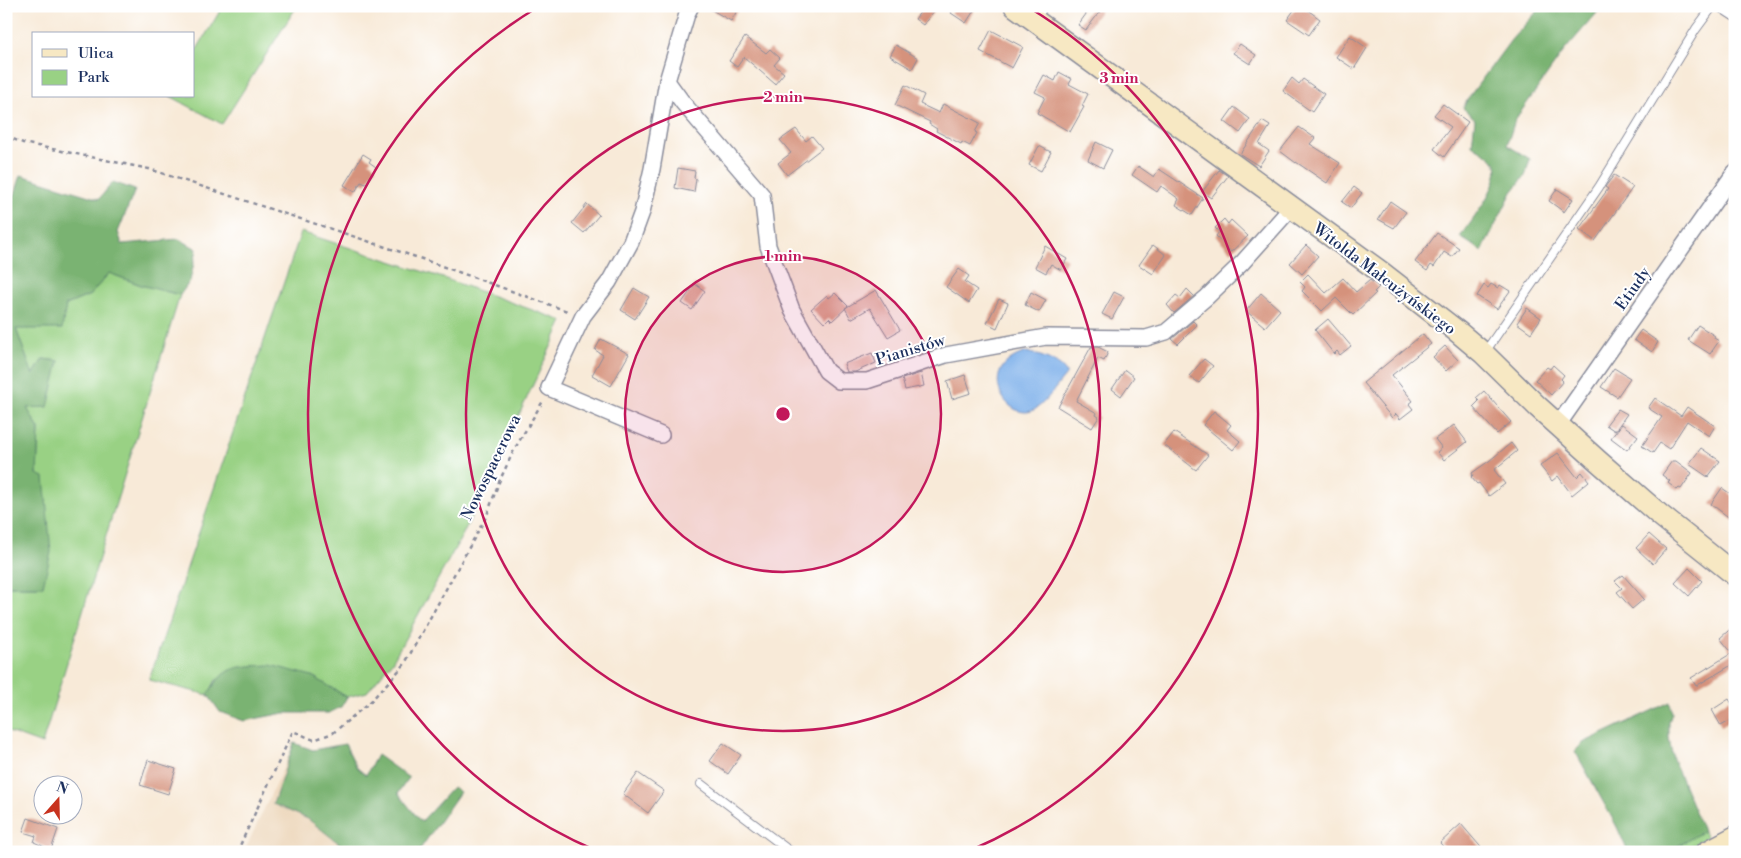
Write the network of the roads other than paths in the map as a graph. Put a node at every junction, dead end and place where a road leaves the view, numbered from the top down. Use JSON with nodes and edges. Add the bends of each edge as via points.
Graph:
{"nodes":[{"id":1,"x":691,"y":6,"type":"edge"},
{"id":2,"x":1015,"y":6,"type":"edge"},
{"id":3,"x":1713,"y":6,"type":"edge"},
{"id":4,"x":1718,"y":6,"type":"edge"},
{"id":5,"x":1039,"y":13,"type":"edge"},
{"id":6,"x":1735,"y":17,"type":"edge"},
{"id":7,"x":667,"y":80,"type":"junction"},
{"id":8,"x":1735,"y":172,"type":"edge"},
{"id":9,"x":1292,"y":207,"type":"junction"},
{"id":10,"x":1484,"y":354,"type":"junction"},
{"id":11,"x":1558,"y":425,"type":"junction"},
{"id":12,"x":661,"y":435,"type":"dead end"},
{"id":13,"x":1735,"y":575,"type":"edge"},
{"id":14,"x":700,"y":784,"type":"dead end"},
{"id":15,"x":1735,"y":837,"type":"edge"},
{"id":16,"x":791,"y":852,"type":"edge"},
{"id":17,"x":1707,"y":852,"type":"edge"}],
"edges":[{"from":1,"to":7,"type":"street"},
{"from":2,"to":5,"type":"street","name":"Witolda Małcużyńskiego"},
{"from":3,"to":10,"type":"lane","via":[[1599,187]]},
{"from":4,"to":6,"type":"lane"},
{"from":5,"to":9,"type":"street","name":"Witolda Małcużyńskiego"},
{"from":7,"to":9,"type":"street","name":"Pianistów","via":[[762,195],[768,246],[792,310],[826,371],[839,381],[867,381],[946,355],[1046,338],[1146,338],[1166,332],[1242,263]]},
{"from":7,"to":12,"type":"street","via":[[652,169],[631,242],[610,282],[583,316],[549,388]]},
{"from":8,"to":11,"type":"street","name":"Etiudy"},
{"from":9,"to":10,"type":"street","name":"Witolda Małcużyńskiego"},
{"from":10,"to":11,"type":"street","name":"Witolda Małcużyńskiego"},
{"from":11,"to":13,"type":"street","name":"Witolda Małcużyńskiego","via":[[1660,515]]},
{"from":14,"to":16,"type":"lane"},
{"from":15,"to":17,"type":"street"}]}
